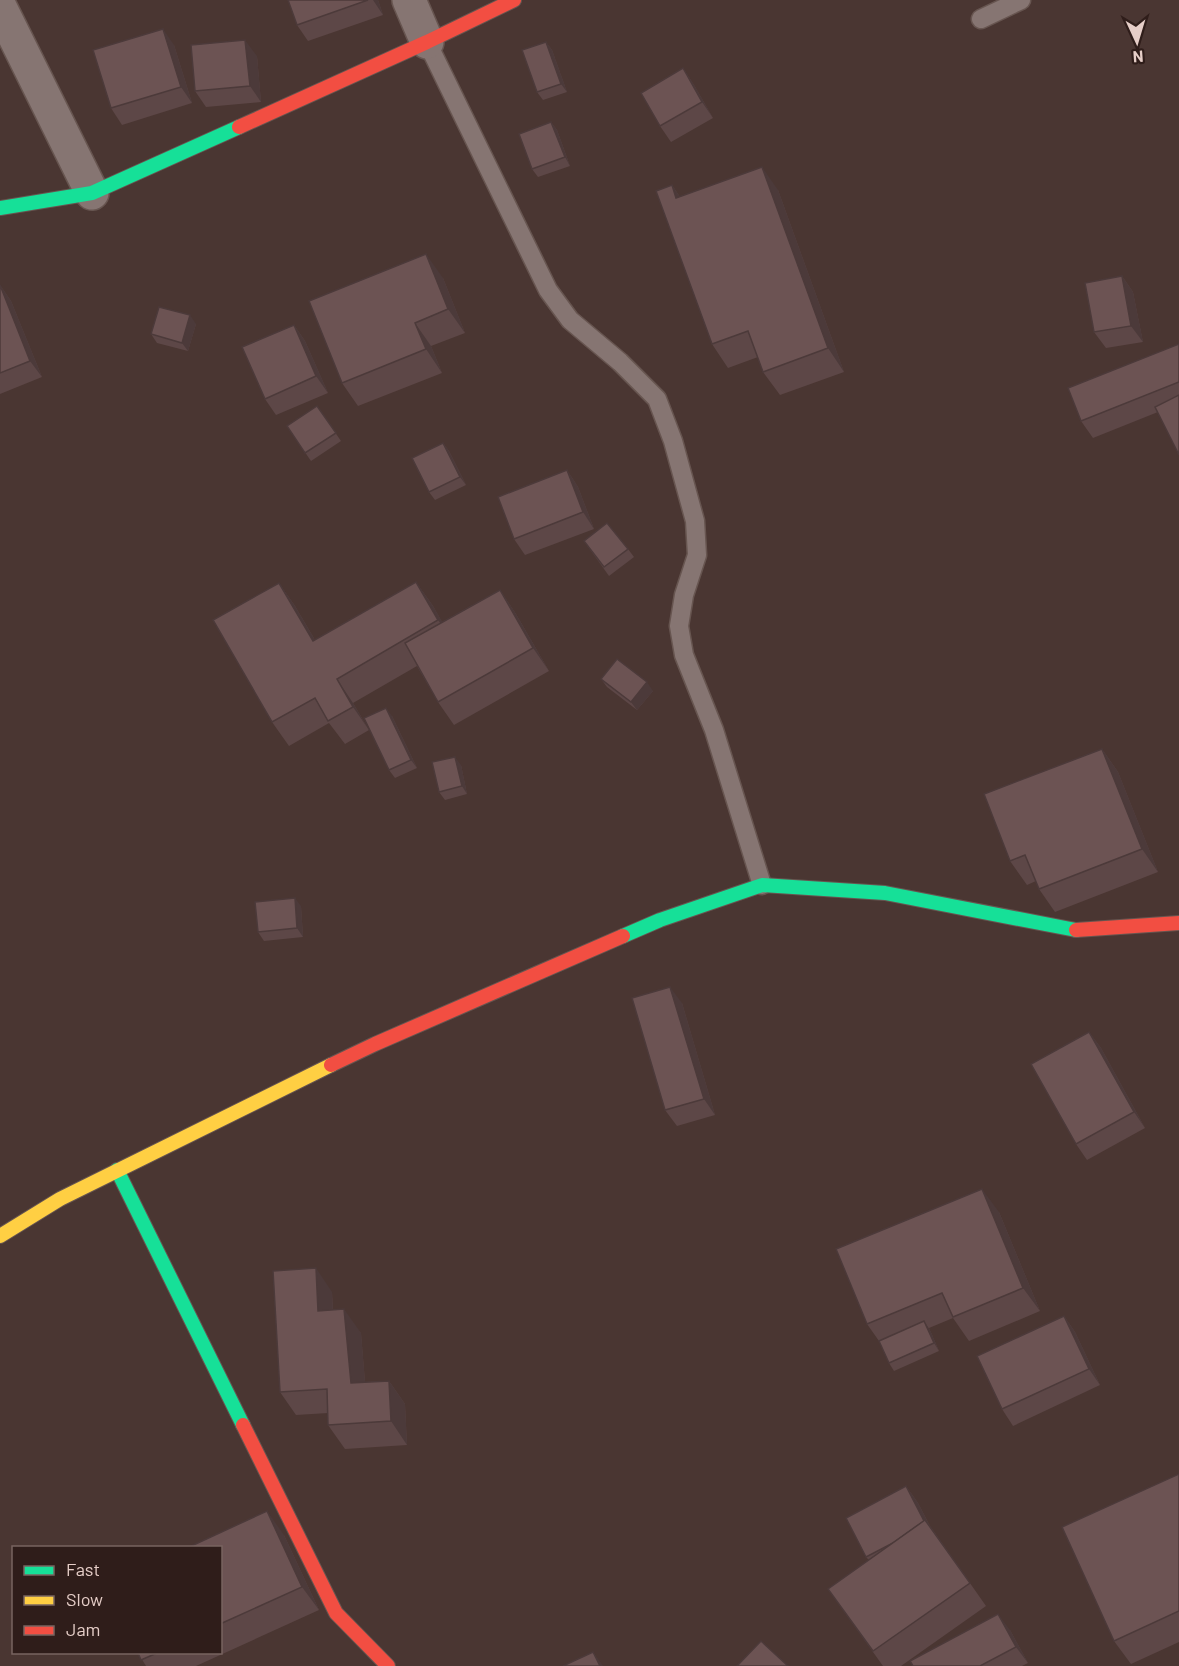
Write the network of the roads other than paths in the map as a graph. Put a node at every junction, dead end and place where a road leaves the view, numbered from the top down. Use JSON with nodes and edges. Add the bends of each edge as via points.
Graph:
{"nodes":[{"id":1,"x":409,"y":0,"type":"edge"},
{"id":2,"x":514,"y":0,"type":"edge"},
{"id":3,"x":1021,"y":0,"type":"edge"},
{"id":4,"x":0,"y":7,"type":"edge"},
{"id":5,"x":981,"y":19,"type":"dead end"},
{"id":6,"x":427,"y":42,"type":"junction"},
{"id":7,"x":92,"y":193,"type":"junction"},
{"id":8,"x":0,"y":208,"type":"edge"},
{"id":9,"x":762,"y":885,"type":"junction"},
{"id":10,"x":1179,"y":922,"type":"edge"},
{"id":11,"x":117,"y":1170,"type":"junction"},
{"id":12,"x":0,"y":1236,"type":"edge"},
{"id":13,"x":388,"y":1666,"type":"edge"}],
"edges":[{"from":1,"to":6,"type":"street"},
{"from":2,"to":6,"type":"street"},
{"from":3,"to":5,"type":"lane"},
{"from":4,"to":7,"type":"street"},
{"from":6,"to":7,"type":"street"},
{"from":6,"to":9,"type":"lane","via":[[548,290],[570,320],[657,399],[695,521],[697,555],[679,626],[684,655],[718,740]]},
{"from":7,"to":8,"type":"street"},
{"from":9,"to":10,"type":"street","via":[[885,893],[1076,930]]},
{"from":9,"to":11,"type":"street","via":[[660,920],[375,1044]]},
{"from":11,"to":12,"type":"street","via":[[60,1198]]},
{"from":11,"to":13,"type":"street","via":[[336,1613]]}]}
